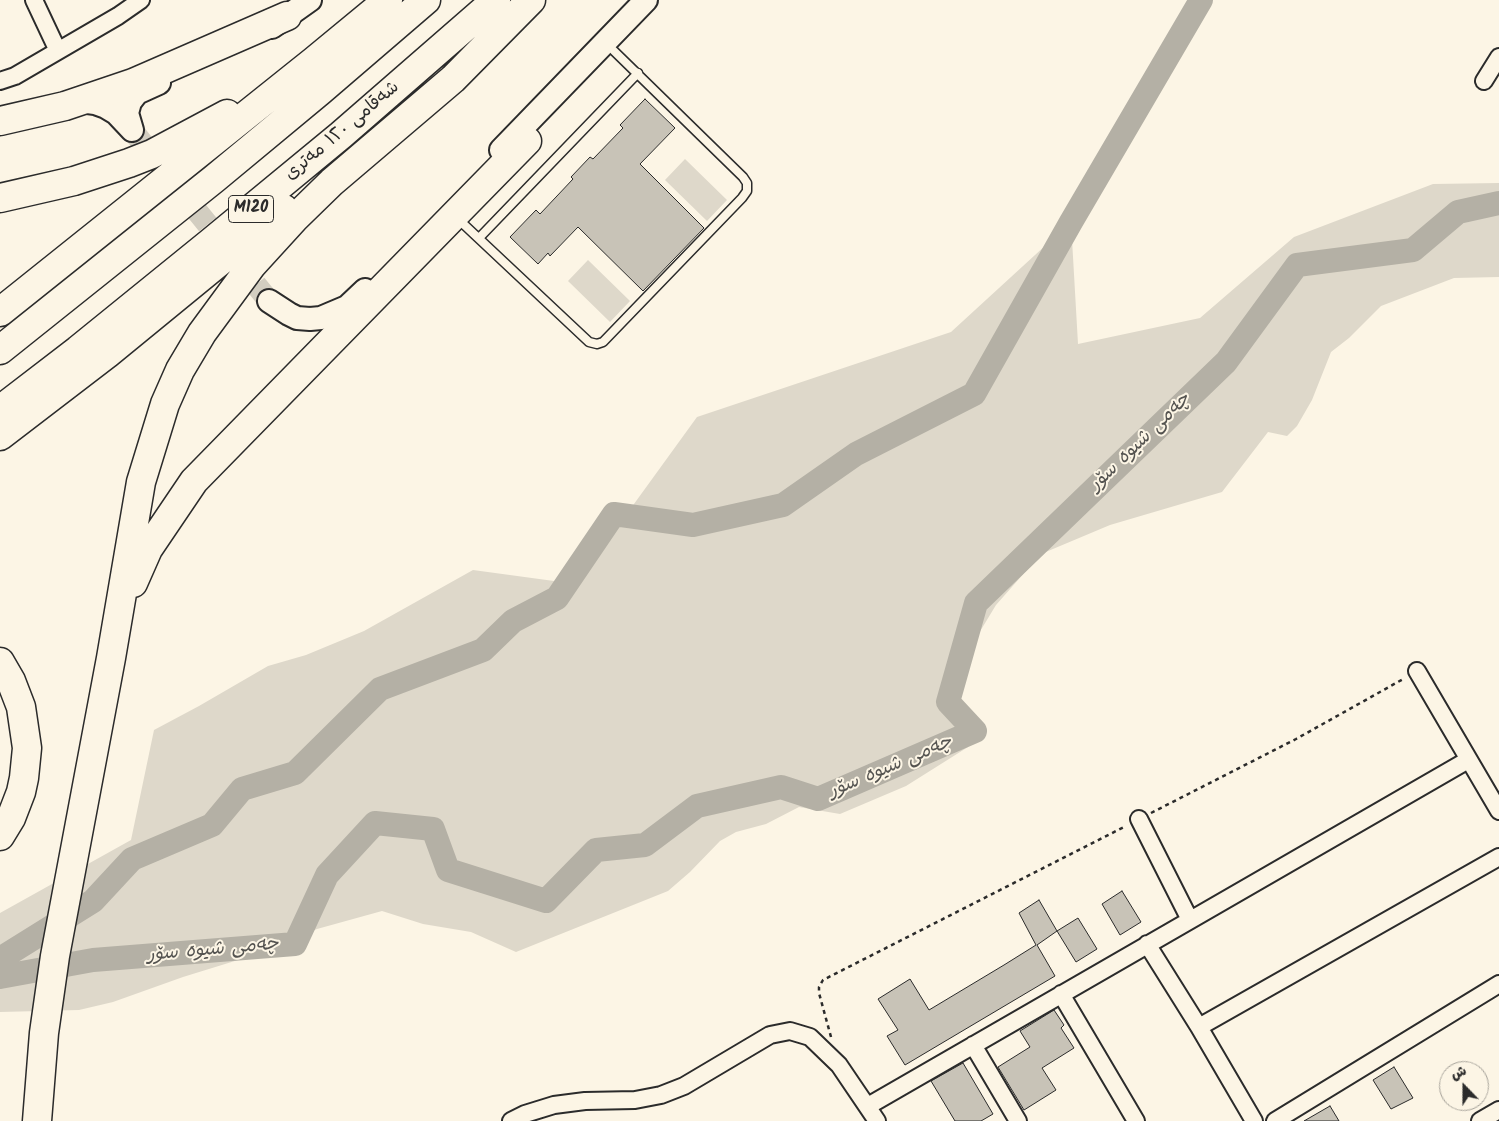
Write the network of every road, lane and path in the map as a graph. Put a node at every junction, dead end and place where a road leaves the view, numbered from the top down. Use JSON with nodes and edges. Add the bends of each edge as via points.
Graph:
{"nodes":[{"id":1,"x":34,"y":0,"type":"edge"},
{"id":2,"x":140,"y":0,"type":"edge"},
{"id":3,"x":310,"y":0,"type":"edge"},
{"id":4,"x":374,"y":0,"type":"edge"},
{"id":5,"x":388,"y":0,"type":"edge"},
{"id":6,"x":426,"y":0,"type":"edge"},
{"id":7,"x":496,"y":0,"type":"edge"},
{"id":8,"x":531,"y":0,"type":"edge"},
{"id":9,"x":646,"y":0,"type":"edge"},
{"id":10,"x":664,"y":0,"type":"edge"},
{"id":11,"x":287,"y":16,"type":"junction"},
{"id":12,"x":58,"y":51,"type":"junction"},
{"id":13,"x":614,"y":51,"type":"junction"},
{"id":14,"x":1499,"y":57,"type":"edge"},
{"id":15,"x":638,"y":73,"type":"junction"},
{"id":16,"x":0,"y":81,"type":"edge"},
{"id":17,"x":1484,"y":81,"type":"dead end"},
{"id":18,"x":80,"y":101,"type":"junction"},
{"id":19,"x":0,"y":121,"type":"edge"},
{"id":20,"x":527,"y":141,"type":"joint"},
{"id":21,"x":0,"y":198,"type":"edge"},
{"id":22,"x":454,"y":216,"type":"junction"},
{"id":23,"x":480,"y":238,"type":"junction"},
{"id":24,"x":269,"y":301,"type":"tunnel mouth"},
{"id":25,"x":0,"y":312,"type":"edge"},
{"id":26,"x":0,"y":350,"type":"edge"},
{"id":27,"x":0,"y":410,"type":"edge"},
{"id":28,"x":0,"y":436,"type":"edge"},
{"id":29,"x":111,"y":658,"type":"junction"},
{"id":30,"x":0,"y":662,"type":"edge"},
{"id":31,"x":1417,"y":671,"type":"joint"},
{"id":32,"x":1468,"y":760,"type":"junction"},
{"id":33,"x":1499,"y":811,"type":"edge"},
{"id":34,"x":1139,"y":819,"type":"junction"},
{"id":35,"x":0,"y":836,"type":"edge"},
{"id":36,"x":1499,"y":857,"type":"edge"},
{"id":37,"x":1190,"y":920,"type":"junction"},
{"id":38,"x":1147,"y":944,"type":"junction"},
{"id":39,"x":1499,"y":984,"type":"edge"},
{"id":40,"x":1061,"y":994,"type":"junction"},
{"id":41,"x":1200,"y":1027,"type":"junction"},
{"id":42,"x":973,"y":1045,"type":"junction"},
{"id":43,"x":839,"y":1065,"type":"junction"},
{"id":44,"x":868,"y":1106,"type":"junction"},
{"id":45,"x":37,"y":1109,"type":"edge"},
{"id":46,"x":1499,"y":1110,"type":"edge"},
{"id":47,"x":511,"y":1121,"type":"edge"},
{"id":48,"x":877,"y":1121,"type":"edge"},
{"id":49,"x":1018,"y":1121,"type":"edge"},
{"id":50,"x":1136,"y":1121,"type":"edge"},
{"id":51,"x":1254,"y":1121,"type":"edge"},
{"id":52,"x":1274,"y":1121,"type":"edge"},
{"id":53,"x":1480,"y":1121,"type":"edge"}],
"edges":[{"from":1,"to":12,"type":"street"},
{"from":2,"to":12,"type":"street"},
{"from":3,"to":11,"type":"street"},
{"from":4,"to":21,"type":"highway","via":[[310,54],[233,111],[178,141],[101,173]]},
{"from":5,"to":25,"type":"highway"},
{"from":6,"to":26,"type":"highway","number":"M120","via":[[222,173]]},
{"from":7,"to":27,"type":"highway","name":"شەقامی ١٢٠ مەتری","number":"M120","via":[[218,237]]},
{"from":8,"to":28,"type":"highway","via":[[385,127],[107,354]]},
{"from":8,"to":29,"type":"highway","via":[[453,78],[294,219],[252,265],[202,333],[180,370],[148,454]]},
{"from":9,"to":24,"type":"street","via":[[347,307],[310,319],[289,314]]},
{"from":10,"to":13,"type":"street"},
{"from":11,"to":18,"type":"highway","via":[[133,83]]},
{"from":11,"to":18,"type":"street","via":[[244,44],[138,93],[130,102],[127,113],[132,130],[106,107]]},
{"from":12,"to":16,"type":"street"},
{"from":13,"to":15,"type":"lane"},
{"from":13,"to":20,"type":"street"},
{"from":14,"to":17,"type":"street"},
{"from":15,"to":23,"type":"lane"},
{"from":15,"to":23,"type":"lane","via":[[743,177],[747,183],[742,198],[598,344],[589,342]]},
{"from":18,"to":19,"type":"highway"},
{"from":20,"to":22,"type":"highway"},
{"from":22,"to":23,"type":"lane"},
{"from":22,"to":29,"type":"highway","via":[[194,481],[148,548],[134,580]]},
{"from":29,"to":45,"type":"highway","via":[[50,986]]},
{"from":30,"to":35,"type":"highway","via":[[21,707],[27,748],[21,792]]},
{"from":31,"to":32,"type":"street"},
{"from":31,"to":34,"type":"path","via":[[1296,739]]},
{"from":32,"to":33,"type":"street"},
{"from":32,"to":37,"type":"street"},
{"from":34,"to":37,"type":"street"},
{"from":34,"to":43,"type":"path","via":[[823,980],[819,993]]},
{"from":36,"to":41,"type":"street"},
{"from":37,"to":38,"type":"street"},
{"from":38,"to":40,"type":"street"},
{"from":38,"to":41,"type":"street"},
{"from":39,"to":52,"type":"street"},
{"from":40,"to":42,"type":"street"},
{"from":40,"to":50,"type":"street"},
{"from":41,"to":51,"type":"street"},
{"from":42,"to":44,"type":"street"},
{"from":42,"to":49,"type":"street"},
{"from":43,"to":44,"type":"street"},
{"from":43,"to":47,"type":"street","via":[[810,1037],[797,1032],[783,1032],[770,1036],[684,1086],[661,1095],[636,1100],[554,1105]]},
{"from":44,"to":48,"type":"street"},
{"from":46,"to":53,"type":"street"}]}
